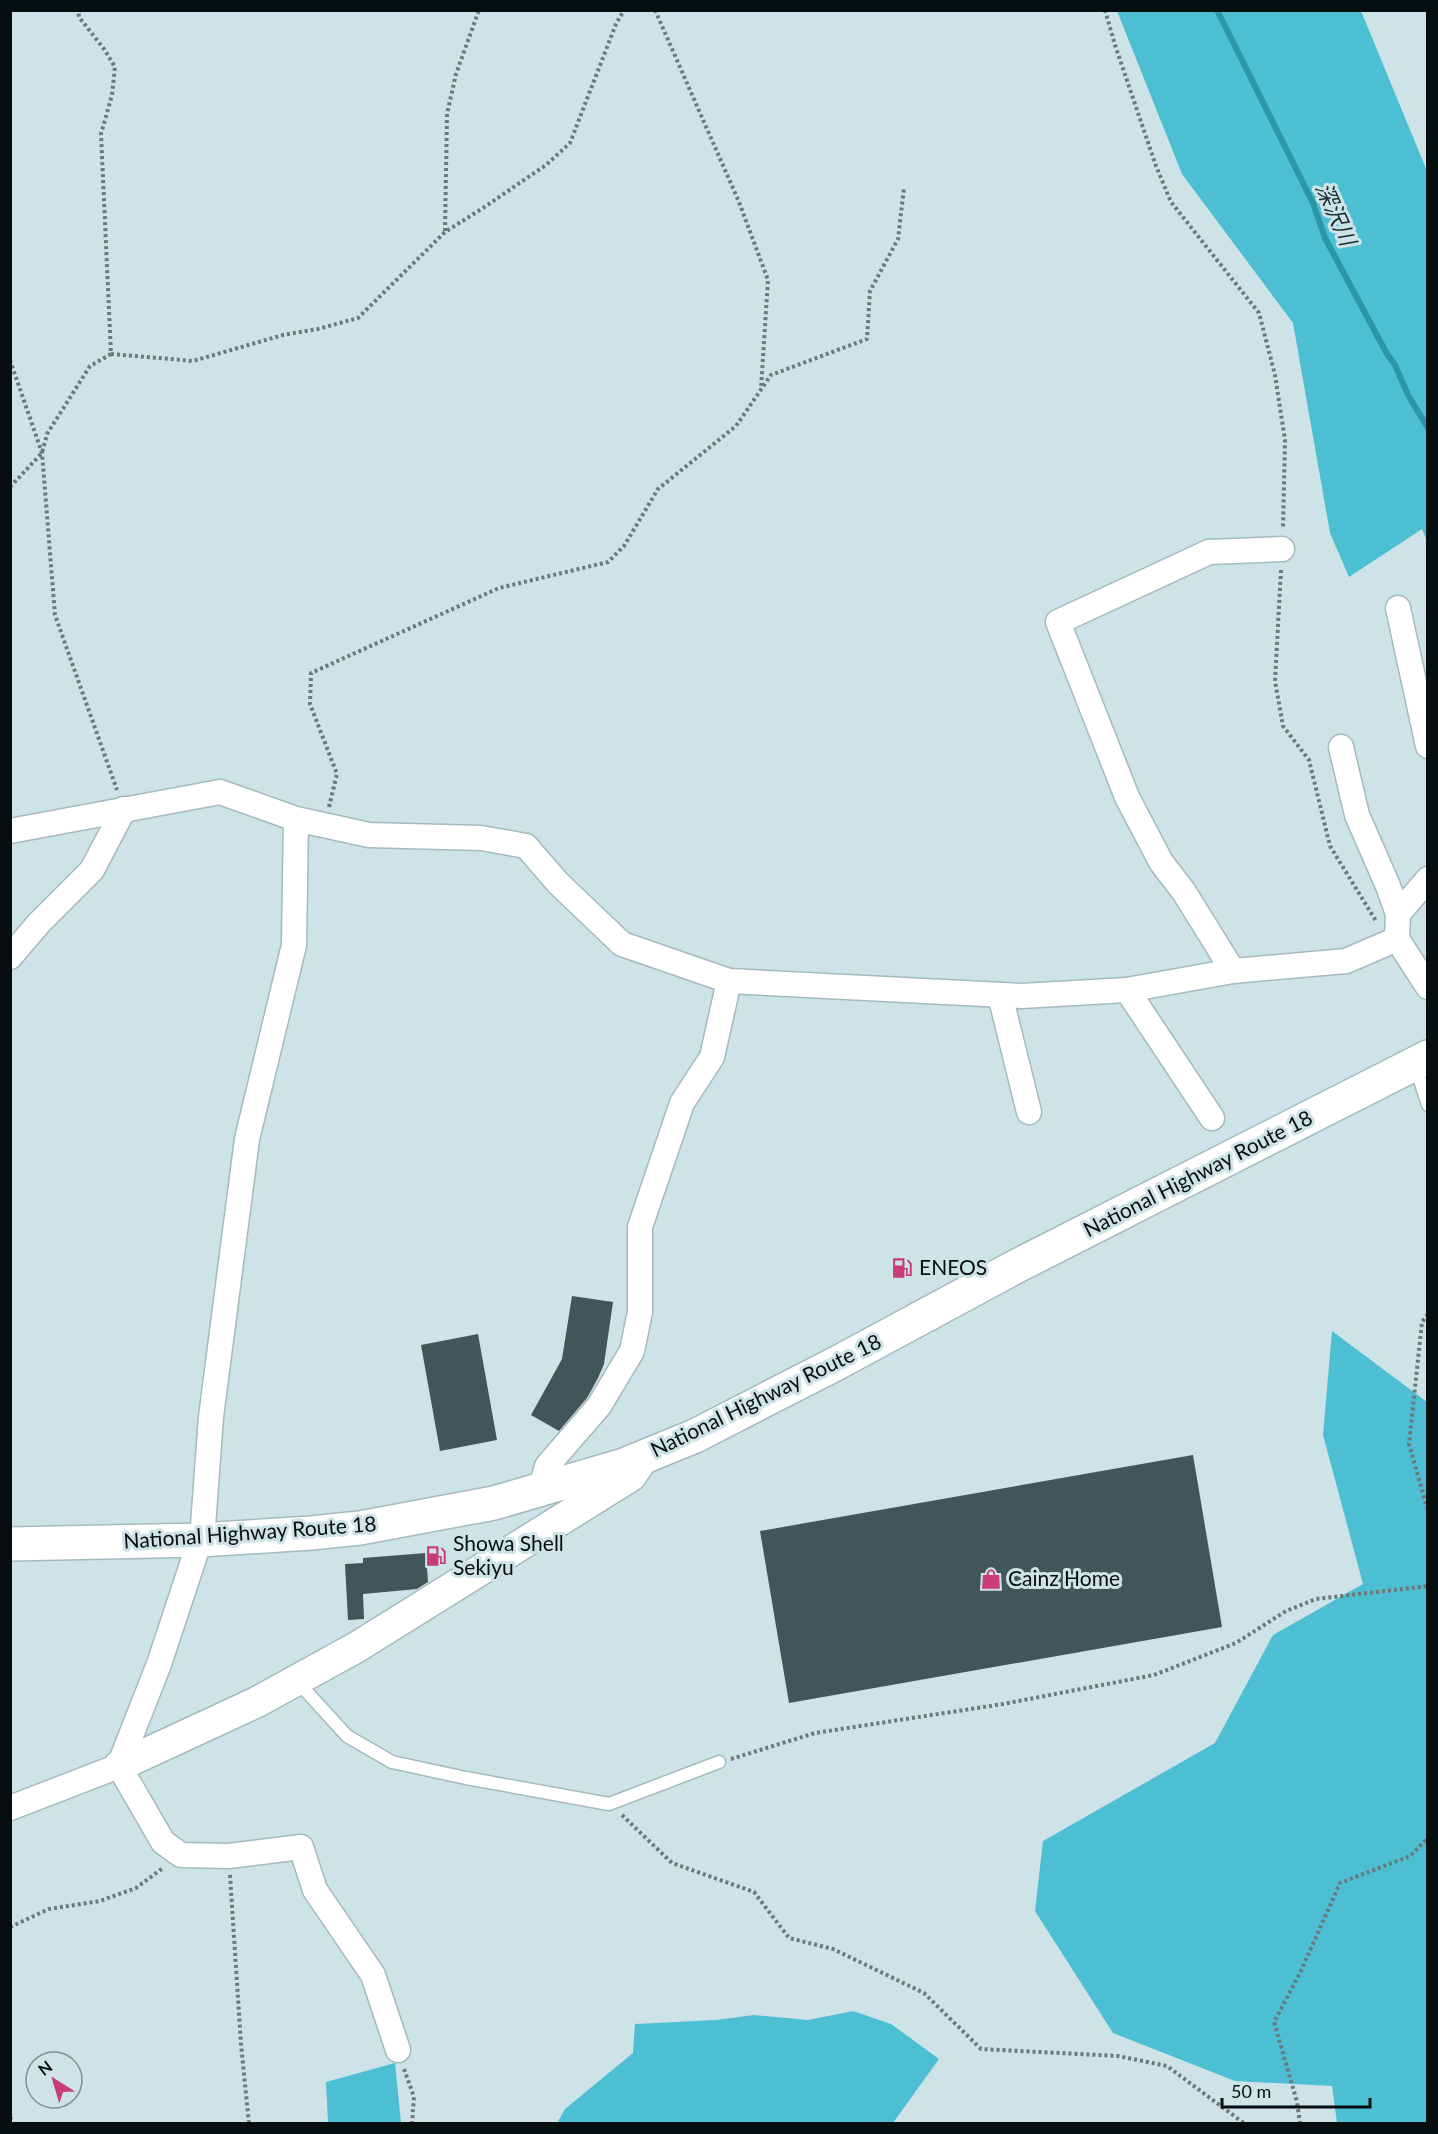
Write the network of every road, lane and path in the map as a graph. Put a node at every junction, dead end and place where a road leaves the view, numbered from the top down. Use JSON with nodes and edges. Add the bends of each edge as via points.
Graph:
{"nodes":[{"id":1,"x":78,"y":10,"type":"edge"},
{"id":2,"x":479,"y":10,"type":"edge"},
{"id":3,"x":624,"y":10,"type":"edge"},
{"id":4,"x":655,"y":10,"type":"edge"},
{"id":5,"x":1105,"y":10,"type":"edge"},
{"id":6,"x":904,"y":188,"type":"dead end"},
{"id":7,"x":445,"y":232,"type":"junction"},
{"id":8,"x":111,"y":354,"type":"junction"},
{"id":9,"x":10,"y":360,"type":"edge"},
{"id":10,"x":761,"y":390,"type":"junction"},
{"id":11,"x":42,"y":453,"type":"junction"},
{"id":12,"x":10,"y":487,"type":"edge"},
{"id":13,"x":1282,"y":549,"type":"junction"},
{"id":14,"x":1398,"y":608,"type":"dead end"},
{"id":15,"x":1428,"y":746,"type":"edge"},
{"id":16,"x":1341,"y":747,"type":"dead end"},
{"id":17,"x":124,"y":809,"type":"junction"},
{"id":18,"x":296,"y":819,"type":"junction"},
{"id":19,"x":324,"y":825,"type":"junction"},
{"id":20,"x":10,"y":831,"type":"edge"},
{"id":21,"x":1428,"y":879,"type":"edge"},
{"id":22,"x":1398,"y":914,"type":"junction"},
{"id":23,"x":1397,"y":939,"type":"junction"},
{"id":24,"x":10,"y":957,"type":"edge"},
{"id":25,"x":1233,"y":971,"type":"junction"},
{"id":26,"x":729,"y":981,"type":"junction"},
{"id":27,"x":1428,"y":987,"type":"edge"},
{"id":28,"x":1128,"y":990,"type":"junction"},
{"id":29,"x":1000,"y":995,"type":"junction"},
{"id":30,"x":1421,"y":1061,"type":"edge"},
{"id":31,"x":1428,"y":1105,"type":"edge"},
{"id":32,"x":1029,"y":1112,"type":"dead end"},
{"id":33,"x":1212,"y":1118,"type":"dead end"},
{"id":34,"x":1428,"y":1314,"type":"edge"},
{"id":35,"x":644,"y":1457,"type":"junction"},
{"id":36,"x":540,"y":1491,"type":"junction"},
{"id":37,"x":1428,"y":1511,"type":"edge"},
{"id":38,"x":533,"y":1537,"type":"junction"},
{"id":39,"x":200,"y":1540,"type":"junction"},
{"id":40,"x":10,"y":1544,"type":"edge"},
{"id":41,"x":1428,"y":1586,"type":"edge"},
{"id":42,"x":296,"y":1680,"type":"junction"},
{"id":43,"x":719,"y":1762,"type":"joint"},
{"id":44,"x":119,"y":1766,"type":"junction"},
{"id":45,"x":609,"y":1804,"type":"junction"},
{"id":46,"x":10,"y":1808,"type":"edge"},
{"id":47,"x":1428,"y":1838,"type":"edge"},
{"id":48,"x":181,"y":1855,"type":"junction"},
{"id":49,"x":229,"y":1856,"type":"junction"},
{"id":50,"x":10,"y":1927,"type":"edge"},
{"id":51,"x":398,"y":2050,"type":"joint"},
{"id":52,"x":10,"y":2117,"type":"edge"},
{"id":53,"x":13,"y":2124,"type":"edge"},
{"id":54,"x":249,"y":2124,"type":"edge"},
{"id":55,"x":412,"y":2124,"type":"edge"},
{"id":56,"x":1245,"y":2124,"type":"edge"},
{"id":57,"x":1300,"y":2124,"type":"edge"}],
"edges":[{"from":1,"to":8,"type":"path","via":[[115,67],[101,134]]},
{"from":2,"to":7,"type":"path","via":[[456,74],[447,114]]},
{"from":3,"to":7,"type":"path","via":[[570,143],[546,165]]},
{"from":4,"to":10,"type":"path","via":[[739,202],[768,280]]},
{"from":5,"to":13,"type":"path","via":[[1171,202],[1259,314],[1286,440]]},
{"from":6,"to":10,"type":"path","via":[[898,239],[870,291],[867,339],[771,375]]},
{"from":7,"to":8,"type":"path","via":[[358,318],[283,334],[193,361]]},
{"from":8,"to":11,"type":"path","via":[[90,366],[47,434]]},
{"from":9,"to":11,"type":"path"},
{"from":10,"to":19,"type":"path","via":[[736,426],[658,489],[624,546],[608,562],[499,588],[310,673],[310,704],[337,774]]},
{"from":11,"to":12,"type":"path"},
{"from":11,"to":17,"type":"path","via":[[55,615]]},
{"from":13,"to":23,"type":"path","via":[[1275,681],[1283,726],[1309,760],[1330,846],[1374,919]]},
{"from":13,"to":25,"type":"street","via":[[1209,552],[1058,622],[1132,806],[1161,862]]},
{"from":14,"to":15,"type":"street"},
{"from":16,"to":22,"type":"street","via":[[1357,815]]},
{"from":17,"to":18,"type":"street","via":[[220,792]]},
{"from":17,"to":20,"type":"street"},
{"from":17,"to":24,"type":"street","via":[[92,870]]},
{"from":18,"to":19,"type":"street"},
{"from":18,"to":39,"type":"street","via":[[294,945],[247,1139]]},
{"from":19,"to":26,"type":"street","via":[[369,835],[481,838],[526,846],[558,883],[622,944]]},
{"from":21,"to":22,"type":"street"},
{"from":22,"to":23,"type":"street"},
{"from":23,"to":25,"type":"street","via":[[1346,960]]},
{"from":23,"to":27,"type":"street"},
{"from":25,"to":28,"type":"street"},
{"from":26,"to":29,"type":"street"},
{"from":26,"to":36,"type":"street","via":[[712,1057],[682,1103],[640,1227],[640,1312],[632,1351],[599,1406],[547,1466]]},
{"from":28,"to":29,"type":"street"},
{"from":28,"to":33,"type":"street"},
{"from":29,"to":32,"type":"street"},
{"from":30,"to":31,"type":"lane"},
{"from":30,"to":35,"type":"highway","name":"National Highway Route 18","via":[[1015,1267],[716,1426]]},
{"from":34,"to":37,"type":"path","via":[[1422,1322],[1408,1444]]},
{"from":35,"to":36,"type":"highway","name":"National Highway Route 18"},
{"from":35,"to":38,"type":"street","via":[[631,1476]]},
{"from":36,"to":38,"type":"street","via":[[539,1528]]},
{"from":36,"to":39,"type":"highway","name":"National Highway Route 18","via":[[360,1528]]},
{"from":38,"to":42,"type":"street","via":[[357,1647]]},
{"from":39,"to":40,"type":"highway","name":"National Highway Route 18"},
{"from":39,"to":44,"type":"street","via":[[159,1664]]},
{"from":41,"to":43,"type":"path","via":[[1316,1599],[1286,1611],[1236,1643],[1154,1675],[1003,1704],[815,1733]]},
{"from":42,"to":44,"type":"street"},
{"from":42,"to":45,"type":"lane","via":[[347,1736],[392,1762]]},
{"from":43,"to":45,"type":"lane"},
{"from":44,"to":46,"type":"street"},
{"from":44,"to":48,"type":"street","via":[[163,1842]]},
{"from":45,"to":56,"type":"path","via":[[672,1863],[754,1892],[789,1938],[833,1949],[924,1993],[981,2049],[1118,2056],[1167,2066]]},
{"from":47,"to":57,"type":"path","via":[[1410,1856],[1340,1883],[1274,2022]]},
{"from":48,"to":49,"type":"street"},
{"from":48,"to":50,"type":"path","via":[[136,1888],[100,1901],[49,1909]]},
{"from":49,"to":51,"type":"street","via":[[301,1847],[315,1890],[373,1975]]},
{"from":49,"to":54,"type":"path"},
{"from":51,"to":55,"type":"path","via":[[414,2097]]},
{"from":52,"to":53,"type":"path"}]}
